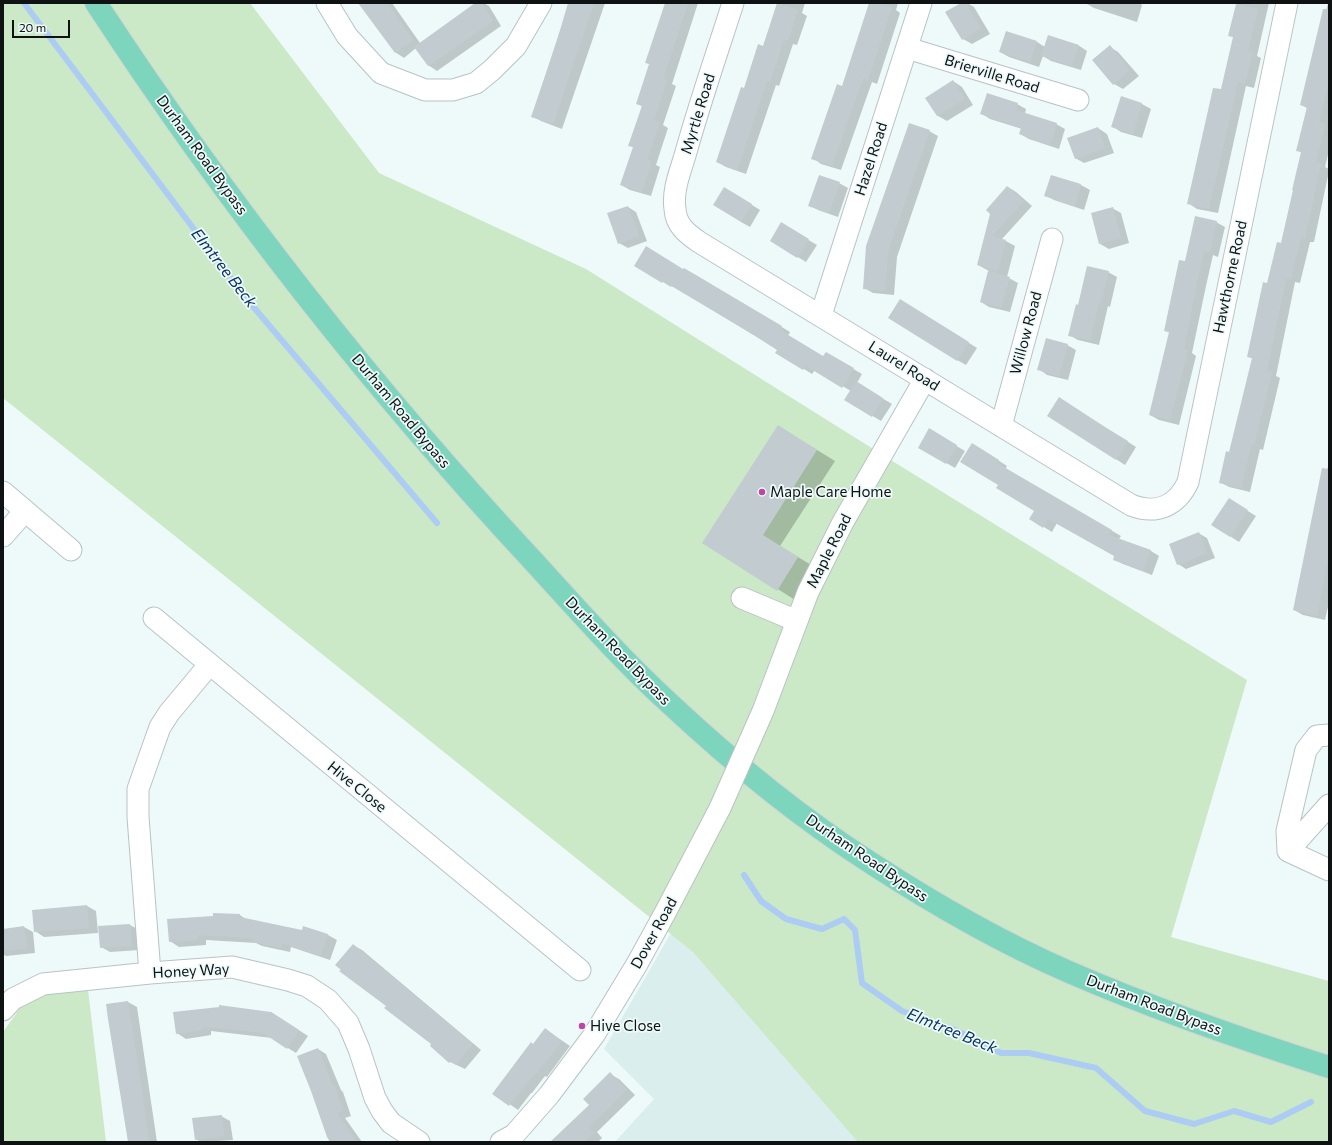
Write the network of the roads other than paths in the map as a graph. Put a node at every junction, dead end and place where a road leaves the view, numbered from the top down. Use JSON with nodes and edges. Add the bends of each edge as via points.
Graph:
{"nodes":[{"id":1,"x":96,"y":3,"type":"edge"},
{"id":2,"x":327,"y":3,"type":"edge"},
{"id":3,"x":541,"y":3,"type":"edge"},
{"id":4,"x":733,"y":3,"type":"edge"},
{"id":5,"x":920,"y":3,"type":"edge"},
{"id":6,"x":1287,"y":3,"type":"edge"},
{"id":7,"x":907,"y":48,"type":"junction"},
{"id":8,"x":1078,"y":100,"type":"dead end"},
{"id":9,"x":679,"y":225,"type":"joint"},
{"id":10,"x":1052,"y":239,"type":"dead end"},
{"id":11,"x":821,"y":315,"type":"junction"},
{"id":12,"x":925,"y":379,"type":"junction"},
{"id":13,"x":1001,"y":426,"type":"junction"},
{"id":14,"x":3,"y":492,"type":"edge"},
{"id":15,"x":1131,"y":505,"type":"joint"},
{"id":16,"x":25,"y":510,"type":"junction"},
{"id":17,"x":3,"y":536,"type":"edge"},
{"id":18,"x":71,"y":550,"type":"dead end"},
{"id":19,"x":742,"y":598,"type":"dead end"},
{"id":20,"x":154,"y":618,"type":"dead end"},
{"id":21,"x":797,"y":621,"type":"junction"},
{"id":22,"x":209,"y":665,"type":"junction"},
{"id":23,"x":763,"y":711,"type":"joint"},
{"id":24,"x":1329,"y":736,"type":"edge"},
{"id":25,"x":1329,"y":805,"type":"edge"},
{"id":26,"x":1288,"y":851,"type":"junction"},
{"id":27,"x":1329,"y":870,"type":"edge"},
{"id":28,"x":580,"y":970,"type":"dead end"},
{"id":29,"x":150,"y":973,"type":"junction"},
{"id":30,"x":6,"y":998,"type":"edge"},
{"id":31,"x":1329,"y":1067,"type":"edge"},
{"id":32,"x":507,"y":1139,"type":"edge"},
{"id":33,"x":419,"y":1142,"type":"edge"}],
"edges":[{"from":1,"to":31,"type":"main road","name":"Durham Road Bypass","via":[[206,164],[365,370],[424,441],[607,641],[707,738],[819,828],[869,862],[1010,944],[1167,1012]]},
{"from":2,"to":3,"type":"street","via":[[346,36],[381,73],[425,90],[453,90],[476,83],[516,46]]},
{"from":4,"to":9,"type":"street","name":"Myrtle Road","via":[[674,196]]},
{"from":5,"to":7,"type":"street","name":"Hazel Road"},
{"from":6,"to":15,"type":"street","name":"Hawthorne Road","via":[[1188,482],[1178,498],[1168,505],[1156,509],[1141,509]]},
{"from":7,"to":8,"type":"street","name":"Brierville Road"},
{"from":7,"to":11,"type":"street","name":"Hazel Road"},
{"from":9,"to":11,"type":"street","name":"Laurel Road","via":[[699,242]]},
{"from":10,"to":13,"type":"street","name":"Willow Road"},
{"from":11,"to":12,"type":"street","name":"Laurel Road"},
{"from":12,"to":13,"type":"street","name":"Laurel Road"},
{"from":12,"to":21,"type":"street","name":"Maple Road","via":[[843,522],[808,592]]},
{"from":13,"to":15,"type":"street","name":"Laurel Road"},
{"from":14,"to":16,"type":"street"},
{"from":16,"to":17,"type":"street"},
{"from":16,"to":18,"type":"street"},
{"from":19,"to":21,"type":"street"},
{"from":20,"to":22,"type":"street","name":"Hive Close"},
{"from":21,"to":23,"type":"street","name":"Maple Road"},
{"from":22,"to":28,"type":"street","name":"Hive Close"},
{"from":22,"to":29,"type":"street","via":[[160,727],[138,789]]},
{"from":23,"to":32,"type":"street","name":"Dover Road","bridge":true,"via":[[720,808],[665,913],[594,1035],[549,1095]]},
{"from":24,"to":26,"type":"street","via":[[1317,736],[1306,750],[1287,831]]},
{"from":25,"to":26,"type":"street"},
{"from":26,"to":27,"type":"street"},
{"from":29,"to":30,"type":"street","name":"Honey Way","via":[[43,984]]},
{"from":29,"to":33,"type":"street","name":"Honey Way","via":[[232,967],[307,986],[328,1000],[348,1023],[382,1111],[391,1123]]}]}
